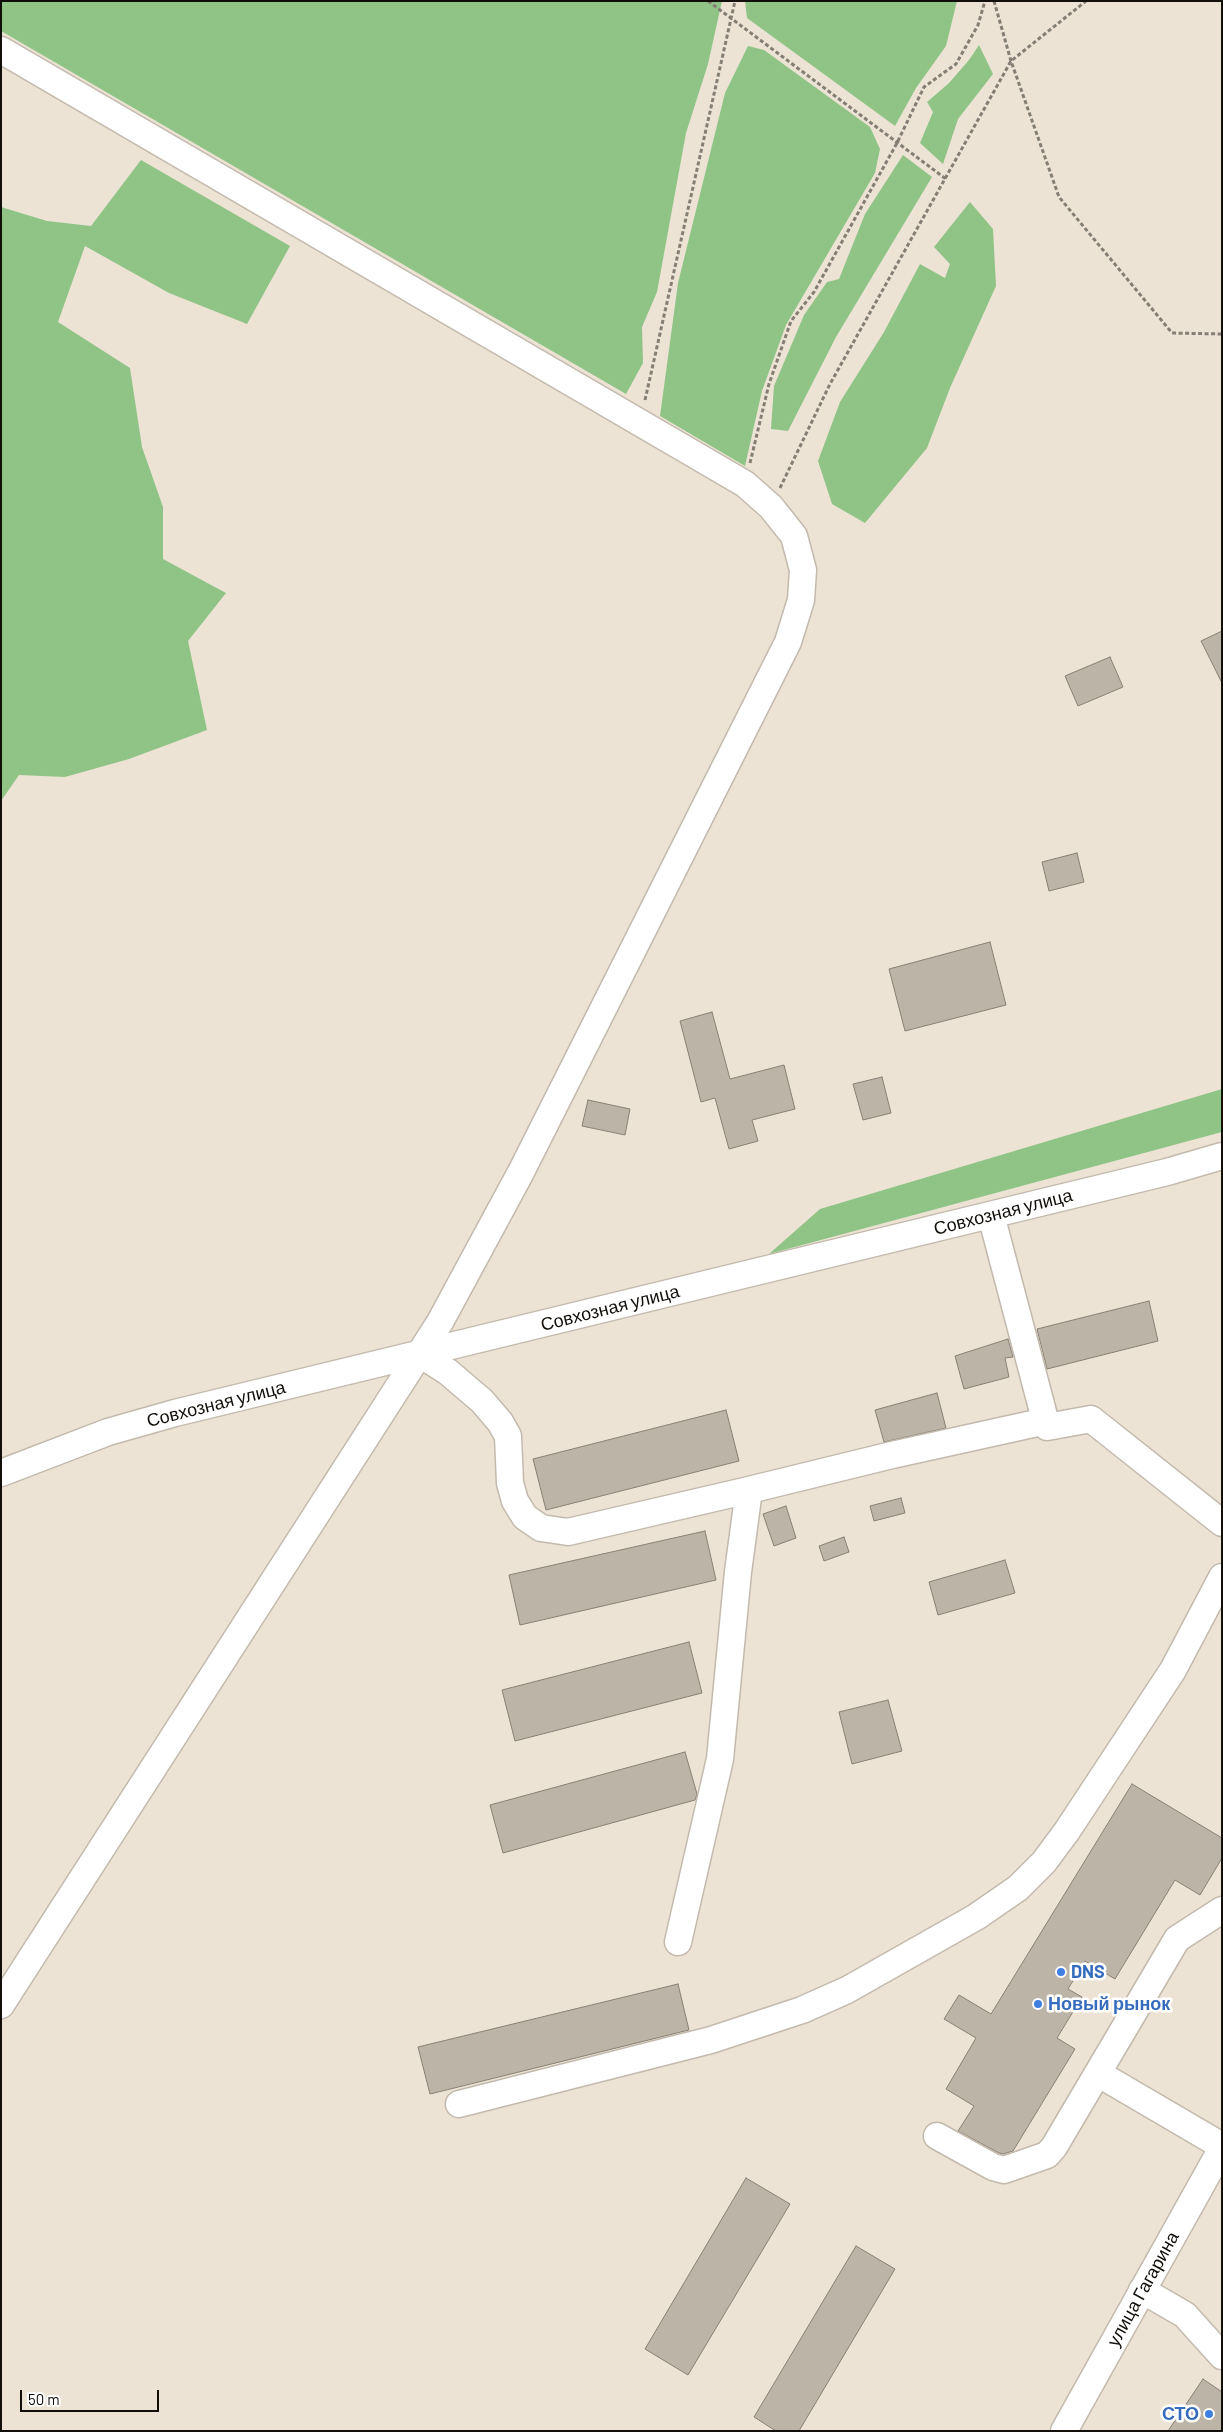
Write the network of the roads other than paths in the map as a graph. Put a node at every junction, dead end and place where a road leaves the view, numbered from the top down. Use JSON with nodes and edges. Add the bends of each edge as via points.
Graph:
{"nodes":[{"id":1,"x":1,"y":50,"type":"edge"},
{"id":2,"x":1222,"y":1156,"type":"edge"},
{"id":3,"x":991,"y":1215,"type":"junction"},
{"id":4,"x":420,"y":1354,"type":"junction"},
{"id":5,"x":1046,"y":1421,"type":"junction"},
{"id":6,"x":1,"y":1472,"type":"edge"},
{"id":7,"x":749,"y":1490,"type":"junction"},
{"id":8,"x":1222,"y":1523,"type":"edge"},
{"id":9,"x":1222,"y":1577,"type":"edge"},
{"id":10,"x":1222,"y":1910,"type":"edge"},
{"id":11,"x":678,"y":1942,"type":"dead end"},
{"id":12,"x":1,"y":2005,"type":"edge"},
{"id":13,"x":1099,"y":2074,"type":"junction"},
{"id":14,"x":459,"y":2104,"type":"dead end"},
{"id":15,"x":937,"y":2136,"type":"dead end"},
{"id":16,"x":1222,"y":2147,"type":"edge"},
{"id":17,"x":1142,"y":2290,"type":"junction"},
{"id":18,"x":1222,"y":2356,"type":"edge"},
{"id":19,"x":1064,"y":2431,"type":"edge"}],
"edges":[{"from":1,"to":4,"type":"street","via":[[745,484],[771,507],[794,536],[803,570],[801,600],[788,642],[489,1234]]},
{"from":2,"to":3,"type":"street","name":"Совхозная улица"},
{"from":3,"to":4,"type":"street","name":"Совхозная улица"},
{"from":3,"to":5,"type":"street"},
{"from":4,"to":6,"type":"street","name":"Совхозная улица","via":[[108,1432]]},
{"from":4,"to":7,"type":"street","via":[[448,1372],[482,1401],[500,1422],[508,1436],[510,1483],[515,1501],[526,1517],[541,1528],[568,1532]]},
{"from":4,"to":12,"type":"street"},
{"from":5,"to":7,"type":"street"},
{"from":5,"to":8,"type":"street","via":[[1047,1427],[1091,1419]]},
{"from":7,"to":11,"type":"street","via":[[720,1759]]},
{"from":9,"to":14,"type":"street","via":[[1168,1678],[1067,1830],[1044,1862],[1018,1888],[976,1917],[847,1990],[802,2010],[711,2040]]},
{"from":10,"to":13,"type":"street","via":[[1177,1939]]},
{"from":13,"to":15,"type":"street","via":[[1054,2147],[1038,2160],[1004,2170]]},
{"from":13,"to":16,"type":"street"},
{"from":16,"to":17,"type":"street","name":"улица Гагарина"},
{"from":17,"to":18,"type":"street","via":[[1185,2315]]},
{"from":17,"to":19,"type":"street","name":"улица Гагарина"}]}
